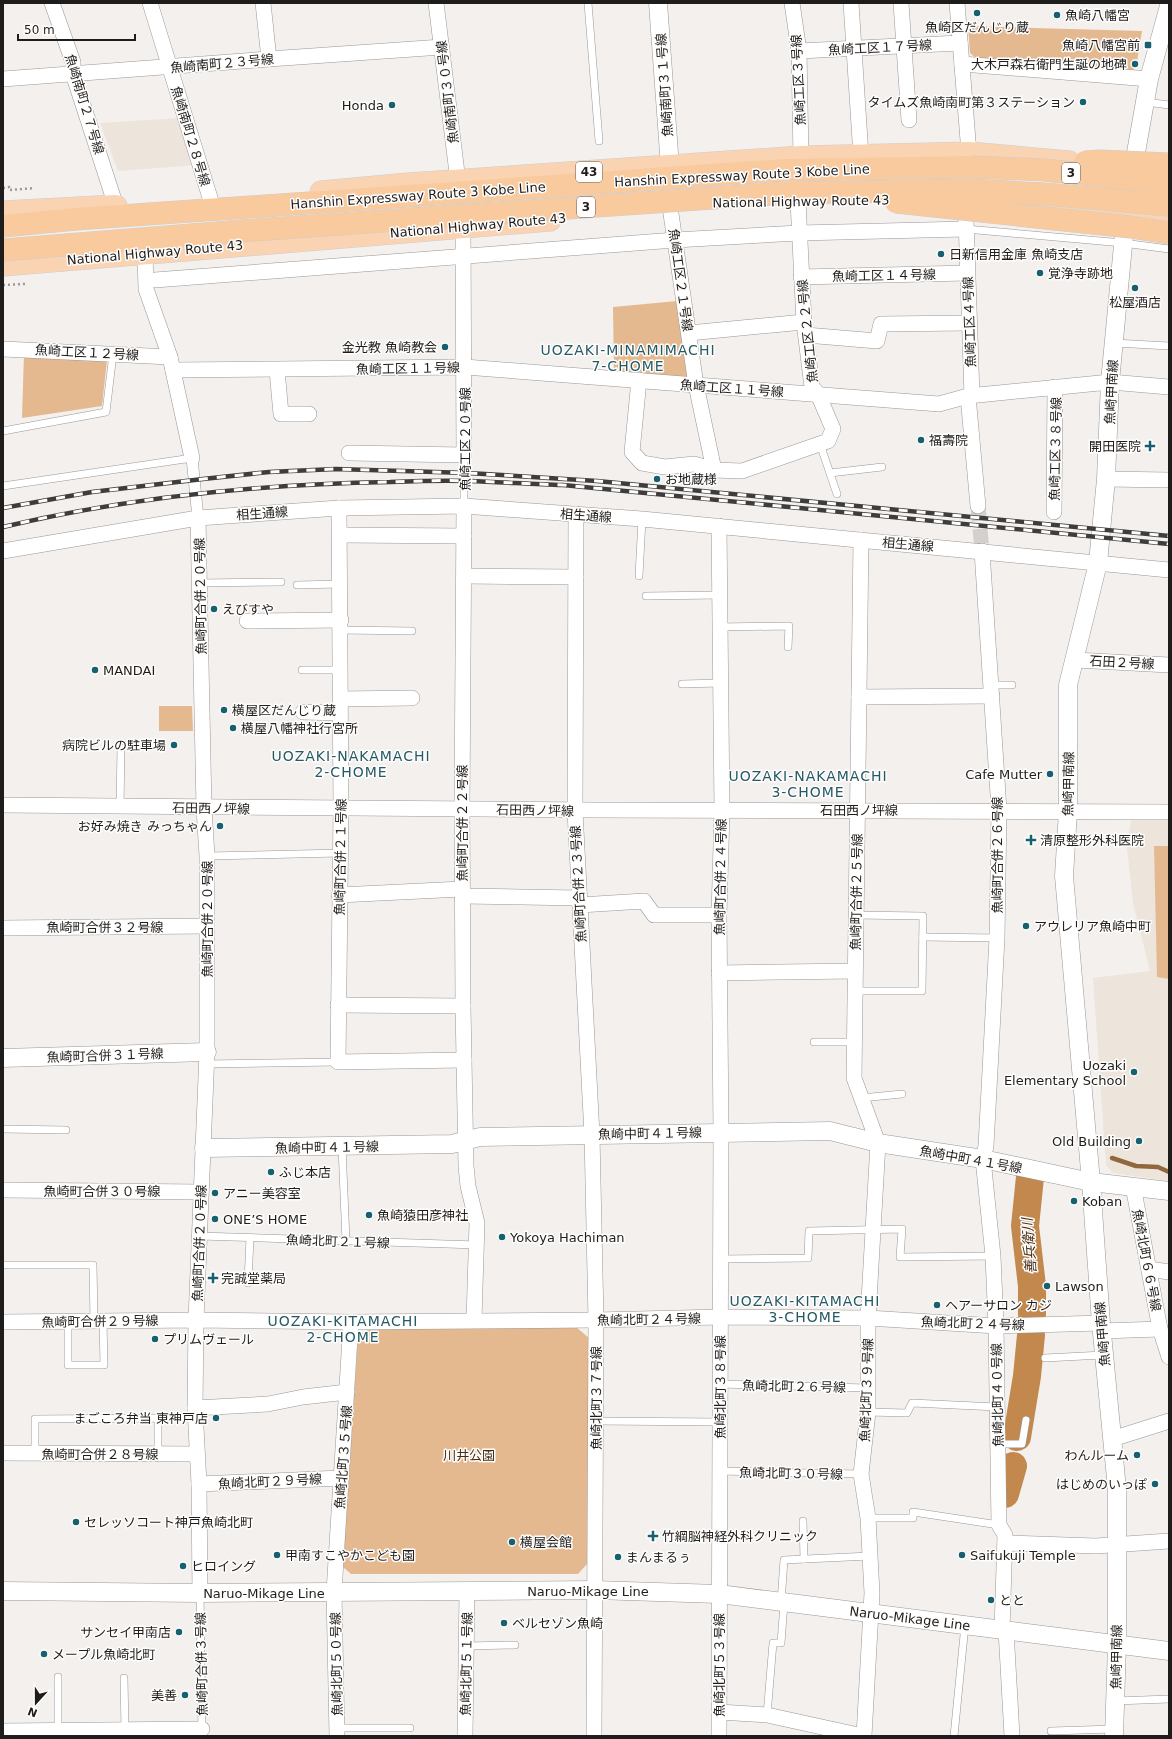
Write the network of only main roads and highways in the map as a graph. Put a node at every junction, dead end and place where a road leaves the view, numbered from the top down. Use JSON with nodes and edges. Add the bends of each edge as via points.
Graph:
{"nodes":[{"id":1,"x":970,"y":160,"type":"junction"},
{"id":2,"x":1169,"y":164,"type":"edge"},
{"id":3,"x":1169,"y":174,"type":"edge"},
{"id":4,"x":1169,"y":183,"type":"edge"},
{"id":5,"x":1169,"y":205,"type":"edge"},
{"id":6,"x":594,"y":206,"type":"junction"},
{"id":7,"x":3,"y":212,"type":"edge"},
{"id":8,"x":1169,"y":219,"type":"edge"},
{"id":9,"x":3,"y":226,"type":"edge"},
{"id":10,"x":1169,"y":233,"type":"edge"},
{"id":11,"x":3,"y":250,"type":"edge"},
{"id":12,"x":3,"y":265,"type":"edge"}],
"edges":[{"from":1,"to":2,"type":"highway","bridge":true},
{"from":1,"to":3,"type":"highway","number":"43","via":[[1051,160]]},
{"from":1,"to":4,"type":"highway","name":"Hanshin Expressway Route 3 Kobe Line","number":"3","bridge":true},
{"from":1,"to":7,"type":"highway","number":"43","via":[[861,156],[801,157],[211,200]]},
{"from":1,"to":9,"type":"highway","name":"Hanshin Expressway Route 3 Kobe Line","number":"3","via":[[784,170]]},
{"from":5,"to":6,"type":"highway","name":"Hanshin Expressway Route 3 Kobe Line","number":"3","bridge":true,"via":[[1045,194],[916,190],[785,192]]},
{"from":6,"to":10,"type":"highway","bridge":true,"via":[[638,213],[896,202]]},
{"from":6,"to":11,"type":"highway","name":"Hanshin Expressway Route 3 Kobe Line","number":"3","bridge":true},
{"from":8,"to":12,"type":"highway","name":"National Highway Route 43","via":[[928,197],[705,203],[463,228],[336,236]]}]}
